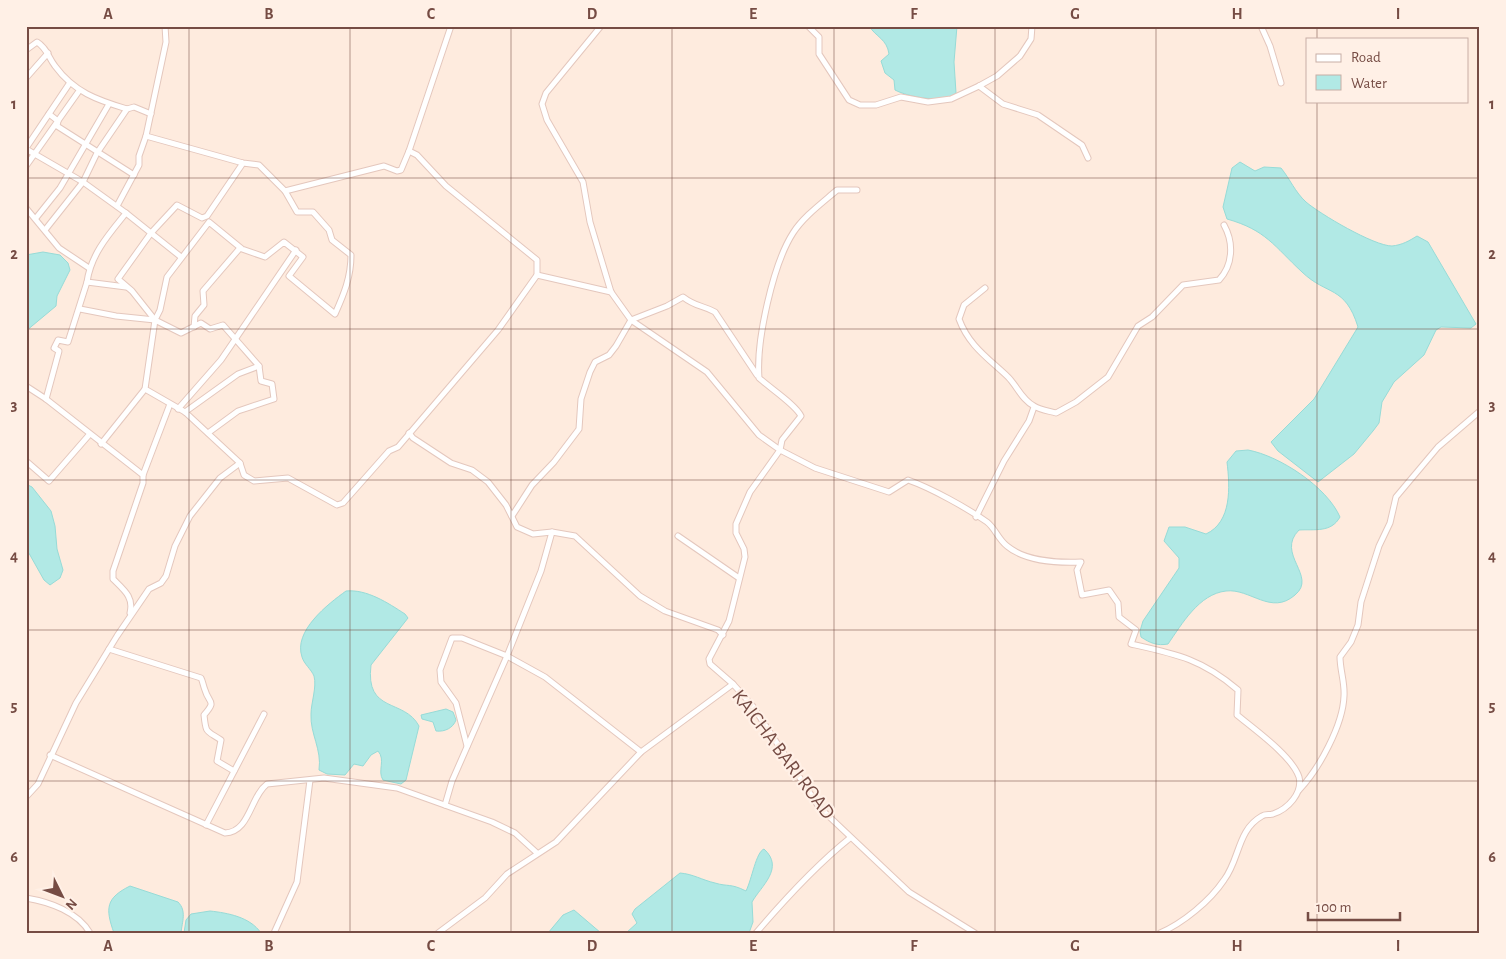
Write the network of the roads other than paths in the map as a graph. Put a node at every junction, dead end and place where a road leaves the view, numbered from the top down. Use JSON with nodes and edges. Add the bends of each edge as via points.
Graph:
{"nodes":[{"id":1,"x":165,"y":26,"type":"edge"},
{"id":2,"x":451,"y":26,"type":"edge"},
{"id":3,"x":601,"y":26,"type":"edge"},
{"id":4,"x":808,"y":26,"type":"edge"},
{"id":5,"x":1032,"y":26,"type":"edge"},
{"id":6,"x":1261,"y":26,"type":"edge"},
{"id":7,"x":26,"y":50,"type":"edge"},
{"id":8,"x":48,"y":53,"type":"junction"},
{"id":9,"x":26,"y":78,"type":"edge"},
{"id":10,"x":1281,"y":83,"type":"dead end"},
{"id":11,"x":69,"y":84,"type":"junction"},
{"id":12,"x":979,"y":86,"type":"junction"},
{"id":13,"x":79,"y":91,"type":"junction"},
{"id":14,"x":109,"y":104,"type":"junction"},
{"id":15,"x":127,"y":109,"type":"junction"},
{"id":16,"x":50,"y":114,"type":"junction"},
{"id":17,"x":151,"y":114,"type":"junction"},
{"id":18,"x":58,"y":121,"type":"junction"},
{"id":19,"x":146,"y":136,"type":"junction"},
{"id":20,"x":86,"y":146,"type":"junction"},
{"id":21,"x":26,"y":148,"type":"edge"},
{"id":22,"x":409,"y":151,"type":"junction"},
{"id":23,"x":97,"y":153,"type":"junction"},
{"id":24,"x":36,"y":154,"type":"junction"},
{"id":25,"x":1088,"y":158,"type":"dead end"},
{"id":26,"x":243,"y":163,"type":"junction"},
{"id":27,"x":26,"y":166,"type":"edge"},
{"id":28,"x":68,"y":174,"type":"junction"},
{"id":29,"x":134,"y":175,"type":"junction"},
{"id":30,"x":83,"y":182,"type":"junction"},
{"id":31,"x":857,"y":190,"type":"dead end"},
{"id":32,"x":286,"y":191,"type":"junction"},
{"id":33,"x":117,"y":206,"type":"junction"},
{"id":34,"x":26,"y":208,"type":"edge"},
{"id":35,"x":126,"y":212,"type":"junction"},
{"id":36,"x":207,"y":216,"type":"junction"},
{"id":37,"x":36,"y":218,"type":"junction"},
{"id":38,"x":209,"y":222,"type":"junction"},
{"id":39,"x":1224,"y":225,"type":"dead end"},
{"id":40,"x":45,"y":230,"type":"junction"},
{"id":41,"x":151,"y":233,"type":"junction"},
{"id":42,"x":240,"y":248,"type":"junction"},
{"id":43,"x":296,"y":250,"type":"junction"},
{"id":44,"x":181,"y":257,"type":"junction"},
{"id":45,"x":89,"y":268,"type":"junction"},
{"id":46,"x":537,"y":275,"type":"junction"},
{"id":47,"x":87,"y":282,"type":"junction"},
{"id":48,"x":126,"y":287,"type":"junction"},
{"id":49,"x":985,"y":288,"type":"dead end"},
{"id":50,"x":611,"y":292,"type":"junction"},
{"id":51,"x":80,"y":309,"type":"junction"},
{"id":52,"x":155,"y":320,"type":"junction"},
{"id":53,"x":631,"y":320,"type":"junction"},
{"id":54,"x":194,"y":327,"type":"junction"},
{"id":55,"x":235,"y":338,"type":"junction"},
{"id":56,"x":259,"y":366,"type":"junction"},
{"id":57,"x":759,"y":378,"type":"junction"},
{"id":58,"x":26,"y":386,"type":"edge"},
{"id":59,"x":145,"y":389,"type":"junction"},
{"id":60,"x":46,"y":399,"type":"junction"},
{"id":61,"x":170,"y":404,"type":"junction"},
{"id":62,"x":1034,"y":407,"type":"junction"},
{"id":63,"x":178,"y":409,"type":"junction"},
{"id":64,"x":1480,"y":411,"type":"edge"},
{"id":65,"x":185,"y":412,"type":"junction"},
{"id":66,"x":208,"y":433,"type":"junction"},
{"id":67,"x":409,"y":433,"type":"junction"},
{"id":68,"x":89,"y":435,"type":"junction"},
{"id":69,"x":101,"y":444,"type":"junction"},
{"id":70,"x":780,"y":450,"type":"junction"},
{"id":71,"x":26,"y":461,"type":"edge"},
{"id":72,"x":240,"y":463,"type":"junction"},
{"id":73,"x":142,"y":475,"type":"junction"},
{"id":74,"x":512,"y":516,"type":"junction"},
{"id":75,"x":976,"y":516,"type":"junction"},
{"id":76,"x":552,"y":532,"type":"junction"},
{"id":77,"x":678,"y":536,"type":"dead end"},
{"id":78,"x":739,"y":578,"type":"junction"},
{"id":79,"x":128,"y":618,"type":"junction"},
{"id":80,"x":723,"y":635,"type":"junction"},
{"id":81,"x":109,"y":649,"type":"junction"},
{"id":82,"x":507,"y":656,"type":"junction"},
{"id":83,"x":733,"y":684,"type":"junction"},
{"id":84,"x":264,"y":714,"type":"dead end"},
{"id":85,"x":467,"y":746,"type":"junction"},
{"id":86,"x":641,"y":752,"type":"junction"},
{"id":87,"x":50,"y":755,"type":"junction"},
{"id":88,"x":234,"y":771,"type":"junction"},
{"id":89,"x":310,"y":780,"type":"junction"},
{"id":90,"x":1299,"y":790,"type":"junction"},
{"id":91,"x":26,"y":797,"type":"edge"},
{"id":92,"x":445,"y":805,"type":"junction"},
{"id":93,"x":206,"y":825,"type":"junction"},
{"id":94,"x":850,"y":838,"type":"junction"},
{"id":95,"x":536,"y":853,"type":"junction"},
{"id":96,"x":26,"y":898,"type":"edge"},
{"id":97,"x":90,"y":933,"type":"edge"},
{"id":98,"x":274,"y":933,"type":"edge"},
{"id":99,"x":438,"y":933,"type":"edge"},
{"id":100,"x":756,"y":933,"type":"edge"},
{"id":101,"x":975,"y":933,"type":"edge"},
{"id":102,"x":1160,"y":933,"type":"edge"}],
"edges":[{"from":1,"to":17,"type":"street","via":[[166,42]]},
{"from":2,"to":22,"type":"street"},
{"from":3,"to":50,"type":"street","via":[[546,93],[542,104],[547,120],[583,182],[590,222]]},
{"from":4,"to":12,"type":"street","via":[[819,37],[819,54],[849,100],[860,105],[876,105],[901,97],[928,102],[951,99]]},
{"from":5,"to":12,"type":"street","via":[[1031,38],[1020,56],[997,76]]},
{"from":6,"to":10,"type":"street"},
{"from":7,"to":8,"type":"street","via":[[37,42]]},
{"from":8,"to":9,"type":"street"},
{"from":8,"to":11,"type":"street"},
{"from":11,"to":13,"type":"street"},
{"from":11,"to":16,"type":"street"},
{"from":12,"to":25,"type":"street","via":[[1003,104],[1038,115],[1082,145]]},
{"from":13,"to":14,"type":"street"},
{"from":13,"to":18,"type":"street"},
{"from":14,"to":15,"type":"street"},
{"from":14,"to":20,"type":"street"},
{"from":15,"to":17,"type":"street"},
{"from":15,"to":23,"type":"street"},
{"from":16,"to":18,"type":"street"},
{"from":16,"to":21,"type":"street"},
{"from":17,"to":19,"type":"street"},
{"from":18,"to":20,"type":"street","via":[[57,126]]},
{"from":18,"to":24,"type":"street"},
{"from":19,"to":26,"type":"street"},
{"from":19,"to":29,"type":"street"},
{"from":20,"to":23,"type":"street"},
{"from":20,"to":28,"type":"street"},
{"from":21,"to":24,"type":"street"},
{"from":22,"to":32,"type":"street","via":[[401,170],[384,166]]},
{"from":22,"to":46,"type":"street","via":[[417,155],[446,186],[537,260]]},
{"from":23,"to":29,"type":"street"},
{"from":23,"to":30,"type":"street"},
{"from":24,"to":27,"type":"street"},
{"from":24,"to":28,"type":"street"},
{"from":26,"to":32,"type":"street","via":[[259,165]]},
{"from":26,"to":36,"type":"street"},
{"from":28,"to":30,"type":"street"},
{"from":28,"to":37,"type":"street"},
{"from":29,"to":33,"type":"street"},
{"from":30,"to":33,"type":"street"},
{"from":30,"to":40,"type":"street"},
{"from":31,"to":57,"type":"street","via":[[837,190],[793,233],[779,264],[763,324]]},
{"from":32,"to":43,"type":"street","via":[[297,212],[313,212],[329,230],[332,240],[351,255],[351,273],[335,314],[289,276],[303,257]]},
{"from":33,"to":35,"type":"street"},
{"from":34,"to":37,"type":"street"},
{"from":35,"to":41,"type":"street"},
{"from":35,"to":45,"type":"street","via":[[99,248]]},
{"from":36,"to":38,"type":"street"},
{"from":36,"to":41,"type":"street","via":[[196,217],[177,205]]},
{"from":37,"to":40,"type":"street"},
{"from":38,"to":42,"type":"street"},
{"from":38,"to":44,"type":"street"},
{"from":39,"to":62,"type":"street","via":[[1229,234],[1231,260],[1219,280],[1183,285],[1152,317],[1138,326],[1108,377],[1076,402],[1056,413]]},
{"from":40,"to":45,"type":"street","via":[[59,248]]},
{"from":41,"to":44,"type":"street"},
{"from":41,"to":48,"type":"street","via":[[118,279]]},
{"from":42,"to":43,"type":"street","via":[[265,257],[284,242]]},
{"from":42,"to":54,"type":"street","via":[[204,291],[204,306],[195,316]]},
{"from":43,"to":55,"type":"street"},
{"from":44,"to":52,"type":"street","via":[[167,277]]},
{"from":45,"to":47,"type":"street"},
{"from":46,"to":50,"type":"street"},
{"from":46,"to":67,"type":"street","via":[[498,330]]},
{"from":47,"to":48,"type":"street"},
{"from":47,"to":51,"type":"street"},
{"from":48,"to":52,"type":"street"},
{"from":49,"to":62,"type":"street","via":[[964,305],[959,319],[965,335]]},
{"from":50,"to":53,"type":"street"},
{"from":51,"to":52,"type":"street"},
{"from":51,"to":60,"type":"street","via":[[68,342],[58,340],[54,348],[59,351]]},
{"from":52,"to":54,"type":"street","via":[[181,333]]},
{"from":52,"to":59,"type":"street"},
{"from":53,"to":57,"type":"street","via":[[683,297],[693,306],[715,312]]},
{"from":53,"to":70,"type":"street","via":[[707,372],[759,435]]},
{"from":53,"to":74,"type":"street","via":[[609,355],[595,362],[590,372],[581,399],[579,428],[532,485]]},
{"from":54,"to":55,"type":"street","via":[[201,324],[210,329],[223,325]]},
{"from":55,"to":56,"type":"street"},
{"from":55,"to":63,"type":"street","via":[[222,360]]},
{"from":56,"to":65,"type":"street","via":[[238,374]]},
{"from":56,"to":66,"type":"street","via":[[262,381],[272,384],[274,399],[238,411]]},
{"from":57,"to":70,"type":"street","via":[[798,409],[801,416],[782,440]]},
{"from":58,"to":60,"type":"street"},
{"from":59,"to":61,"type":"street"},
{"from":59,"to":69,"type":"street"},
{"from":60,"to":68,"type":"street"},
{"from":61,"to":63,"type":"street"},
{"from":61,"to":73,"type":"street"},
{"from":62,"to":75,"type":"street"},
{"from":63,"to":65,"type":"street"},
{"from":64,"to":90,"type":"street","via":[[1438,447],[1396,497],[1361,602],[1358,625],[1340,657],[1344,695],[1342,711],[1321,760]]},
{"from":65,"to":66,"type":"street"},
{"from":66,"to":72,"type":"street"},
{"from":67,"to":72,"type":"street","via":[[343,503],[337,505],[288,478],[254,481],[244,476]]},
{"from":67,"to":74,"type":"street","via":[[451,463],[472,470],[488,482]]},
{"from":68,"to":69,"type":"street"},
{"from":68,"to":71,"type":"street","via":[[49,481]]},
{"from":69,"to":73,"type":"street"},
{"from":70,"to":75,"type":"street","via":[[815,468],[889,492],[908,480]]},
{"from":70,"to":78,"type":"street","via":[[750,492],[736,524],[745,557]]},
{"from":72,"to":79,"type":"street","via":[[220,478],[197,507],[175,546],[166,576],[161,583],[149,589]]},
{"from":73,"to":79,"type":"street","via":[[143,483],[113,571],[113,579],[132,604]]},
{"from":74,"to":76,"type":"street","via":[[517,526],[533,534]]},
{"from":75,"to":90,"type":"street","via":[[989,524],[1008,548],[1031,557],[1064,563],[1081,562],[1078,570],[1082,595],[1109,590],[1118,603],[1119,617],[1136,630],[1131,644],[1200,662],[1238,690],[1237,715],[1289,760],[1298,777]]},
{"from":76,"to":80,"type":"street","via":[[575,536],[640,596]]},
{"from":76,"to":82,"type":"street","via":[[541,572]]},
{"from":77,"to":78,"type":"street"},
{"from":78,"to":80,"type":"street","via":[[730,622]]},
{"from":79,"to":81,"type":"street"},
{"from":80,"to":83,"type":"street","via":[[711,652],[710,664]]},
{"from":81,"to":87,"type":"street","via":[[76,703]]},
{"from":81,"to":88,"type":"street","via":[[201,678],[212,701],[204,715],[205,730],[221,740],[217,761]]},
{"from":82,"to":85,"type":"street"},
{"from":82,"to":85,"type":"street","via":[[462,638],[452,638],[440,670],[441,682],[456,704]]},
{"from":82,"to":86,"type":"street","via":[[545,677]]},
{"from":83,"to":86,"type":"street","name":"KAICHA BARI ROAD"},
{"from":83,"to":94,"type":"street","name":"KAICHA BARI ROAD","via":[[752,705],[819,807]]},
{"from":84,"to":88,"type":"street"},
{"from":85,"to":92,"type":"street"},
{"from":86,"to":95,"type":"street","name":"KAICHA BARI ROAD","via":[[556,842]]},
{"from":87,"to":91,"type":"street","via":[[38,784]]},
{"from":87,"to":93,"type":"street"},
{"from":88,"to":93,"type":"street"},
{"from":89,"to":92,"type":"street","via":[[324,778],[397,788]]},
{"from":89,"to":93,"type":"street","via":[[267,784],[260,790],[241,826],[231,833],[225,834]]},
{"from":89,"to":98,"type":"street","via":[[297,882]]},
{"from":90,"to":102,"type":"street","via":[[1292,802],[1274,813],[1263,815],[1244,830],[1225,880],[1200,906]]},
{"from":92,"to":95,"type":"street","via":[[515,833]]},
{"from":94,"to":100,"type":"street","via":[[788,895]]},
{"from":94,"to":101,"type":"street","name":"KAICHA BARI ROAD","via":[[909,892]]},
{"from":95,"to":99,"type":"street","name":"KAICHA BARI ROAD","via":[[507,874],[486,898]]},
{"from":96,"to":97,"type":"street","via":[[72,914]]}]}
